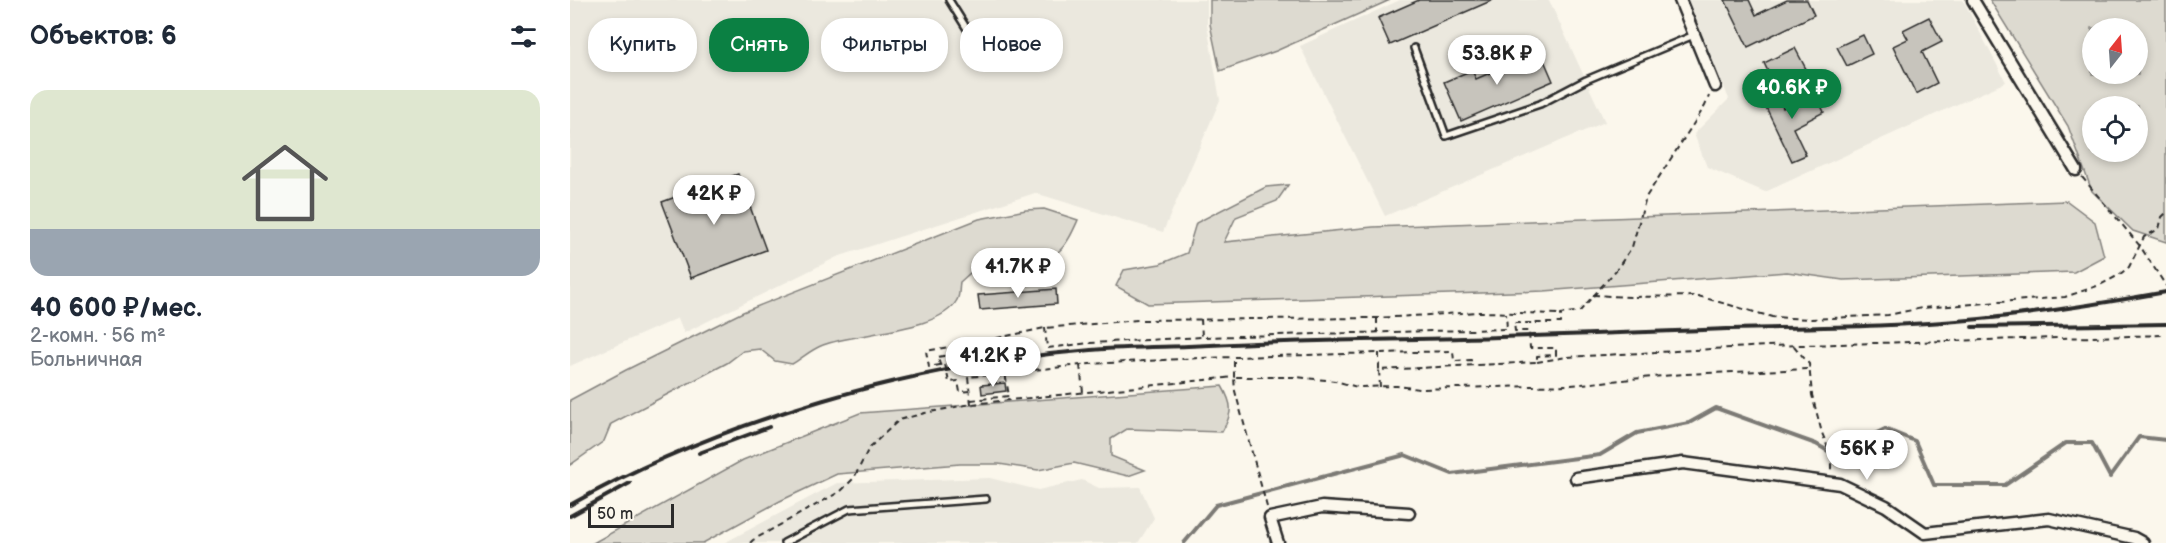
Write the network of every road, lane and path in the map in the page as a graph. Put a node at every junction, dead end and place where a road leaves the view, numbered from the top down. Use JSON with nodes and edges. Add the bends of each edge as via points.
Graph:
{"nodes":[{"id":1,"x":949,"y":0,"type":"edge"},
{"id":2,"x":1680,"y":0,"type":"edge"},
{"id":3,"x":1973,"y":0,"type":"edge"},
{"id":4,"x":960,"y":18,"type":"edge"},
{"id":5,"x":1694,"y":34,"type":"junction"},
{"id":6,"x":1413,"y":48,"type":"dead end"},
{"id":7,"x":1715,"y":86,"type":"joint"},
{"id":8,"x":2076,"y":170,"type":"joint"},
{"id":9,"x":2166,"y":213,"type":"edge"},
{"id":10,"x":2159,"y":229,"type":"junction"},
{"id":11,"x":2166,"y":232,"type":"edge"},
{"id":12,"x":2140,"y":246,"type":"junction"},
{"id":13,"x":2166,"y":286,"type":"edge"},
{"id":14,"x":1593,"y":295,"type":"junction"},
{"id":15,"x":1506,"y":314,"type":"junction"},
{"id":16,"x":1561,"y":314,"type":"junction"},
{"id":17,"x":1201,"y":318,"type":"junction"},
{"id":18,"x":1377,"y":318,"type":"junction"},
{"id":19,"x":1044,"y":328,"type":"junction"},
{"id":20,"x":1377,"y":332,"type":"junction"},
{"id":21,"x":2166,"y":335,"type":"edge"},
{"id":22,"x":1202,"y":337,"type":"junction"},
{"id":23,"x":974,"y":343,"type":"junction"},
{"id":24,"x":1793,"y":345,"type":"junction"},
{"id":25,"x":1379,"y":353,"type":"junction"},
{"id":26,"x":1234,"y":357,"type":"junction"},
{"id":27,"x":1537,"y":362,"type":"junction"},
{"id":28,"x":940,"y":364,"type":"junction"},
{"id":29,"x":1080,"y":365,"type":"junction"},
{"id":30,"x":1471,"y":365,"type":"junction"},
{"id":31,"x":1810,"y":369,"type":"junction"},
{"id":32,"x":1379,"y":370,"type":"junction"},
{"id":33,"x":1005,"y":373,"type":"junction"},
{"id":34,"x":1234,"y":378,"type":"junction"},
{"id":35,"x":1380,"y":387,"type":"junction"},
{"id":36,"x":970,"y":391,"type":"junction"},
{"id":37,"x":1083,"y":393,"type":"junction"},
{"id":38,"x":971,"y":402,"type":"junction"},
{"id":39,"x":1576,"y":478,"type":"dead end"},
{"id":40,"x":1840,"y":484,"type":"junction"},
{"id":41,"x":986,"y":499,"type":"dead end"},
{"id":42,"x":1266,"y":503,"type":"dead end"},
{"id":43,"x":1409,"y":513,"type":"dead end"},
{"id":44,"x":750,"y":543,"type":"edge"},
{"id":45,"x":784,"y":543,"type":"edge"},
{"id":46,"x":1278,"y":543,"type":"edge"},
{"id":47,"x":2143,"y":543,"type":"edge"}],
"edges":[{"from":1,"to":4,"type":"lane"},
{"from":2,"to":5,"type":"street"},
{"from":3,"to":8,"type":"street"},
{"from":5,"to":6,"type":"lane","via":[[1540,104],[1446,136]]},
{"from":5,"to":7,"type":"street"},
{"from":7,"to":14,"type":"path","via":[[1646,197],[1632,246]]},
{"from":8,"to":12,"type":"path"},
{"from":9,"to":10,"type":"path"},
{"from":10,"to":11,"type":"path"},
{"from":10,"to":12,"type":"path","via":[[2144,237]]},
{"from":12,"to":13,"type":"path"},
{"from":12,"to":14,"type":"path","via":[[2119,275],[2065,297],[1922,308],[1888,315],[1772,317],[1698,296]]},
{"from":14,"to":16,"type":"path","via":[[1580,311]]},
{"from":15,"to":16,"type":"path"},
{"from":15,"to":18,"type":"path"},
{"from":15,"to":20,"type":"path","via":[[1507,329]]},
{"from":16,"to":27,"type":"path","via":[[1561,323],[1514,323],[1515,331],[1529,331],[1530,348],[1556,348],[1556,355],[1537,356]]},
{"from":17,"to":18,"type":"path"},
{"from":17,"to":19,"type":"path"},
{"from":17,"to":22,"type":"path"},
{"from":18,"to":20,"type":"path"},
{"from":19,"to":22,"type":"path","via":[[1047,348]]},
{"from":19,"to":23,"type":"path"},
{"from":20,"to":22,"type":"path"},
{"from":21,"to":24,"type":"path"},
{"from":23,"to":28,"type":"path","via":[[969,351],[938,357]]},
{"from":23,"to":28,"type":"path","via":[[926,351],[929,367]]},
{"from":24,"to":27,"type":"path","via":[[1567,357]]},
{"from":24,"to":31,"type":"path"},
{"from":25,"to":26,"type":"path"},
{"from":25,"to":30,"type":"path","via":[[1453,351],[1454,361],[1471,360]]},
{"from":25,"to":32,"type":"path"},
{"from":26,"to":29,"type":"path"},
{"from":26,"to":34,"type":"path"},
{"from":27,"to":30,"type":"path"},
{"from":28,"to":36,"type":"path","via":[[945,364],[949,382],[958,381],[960,392]]},
{"from":29,"to":33,"type":"path"},
{"from":29,"to":37,"type":"path"},
{"from":30,"to":32,"type":"path"},
{"from":31,"to":35,"type":"path","via":[[1683,374],[1571,385]]},
{"from":31,"to":40,"type":"path","via":[[1812,395],[1831,455],[1830,472]]},
{"from":32,"to":35,"type":"path"},
{"from":33,"to":36,"type":"path","via":[[968,377]]},
{"from":33,"to":38,"type":"path","via":[[1009,396]]},
{"from":34,"to":35,"type":"path","via":[[1296,377]]},
{"from":34,"to":37,"type":"path"},
{"from":34,"to":42,"type":"path"},
{"from":36,"to":38,"type":"path"},
{"from":37,"to":38,"type":"path"},
{"from":38,"to":44,"type":"path","via":[[899,420],[869,448],[854,478],[841,491]]},
{"from":39,"to":40,"type":"street","via":[[1683,463]]},
{"from":40,"to":47,"type":"street","via":[[1886,506],[1925,532],[2049,519]]},
{"from":41,"to":45,"type":"lane","via":[[849,509]]},
{"from":43,"to":46,"type":"street","via":[[1322,507],[1270,518]]}]}
